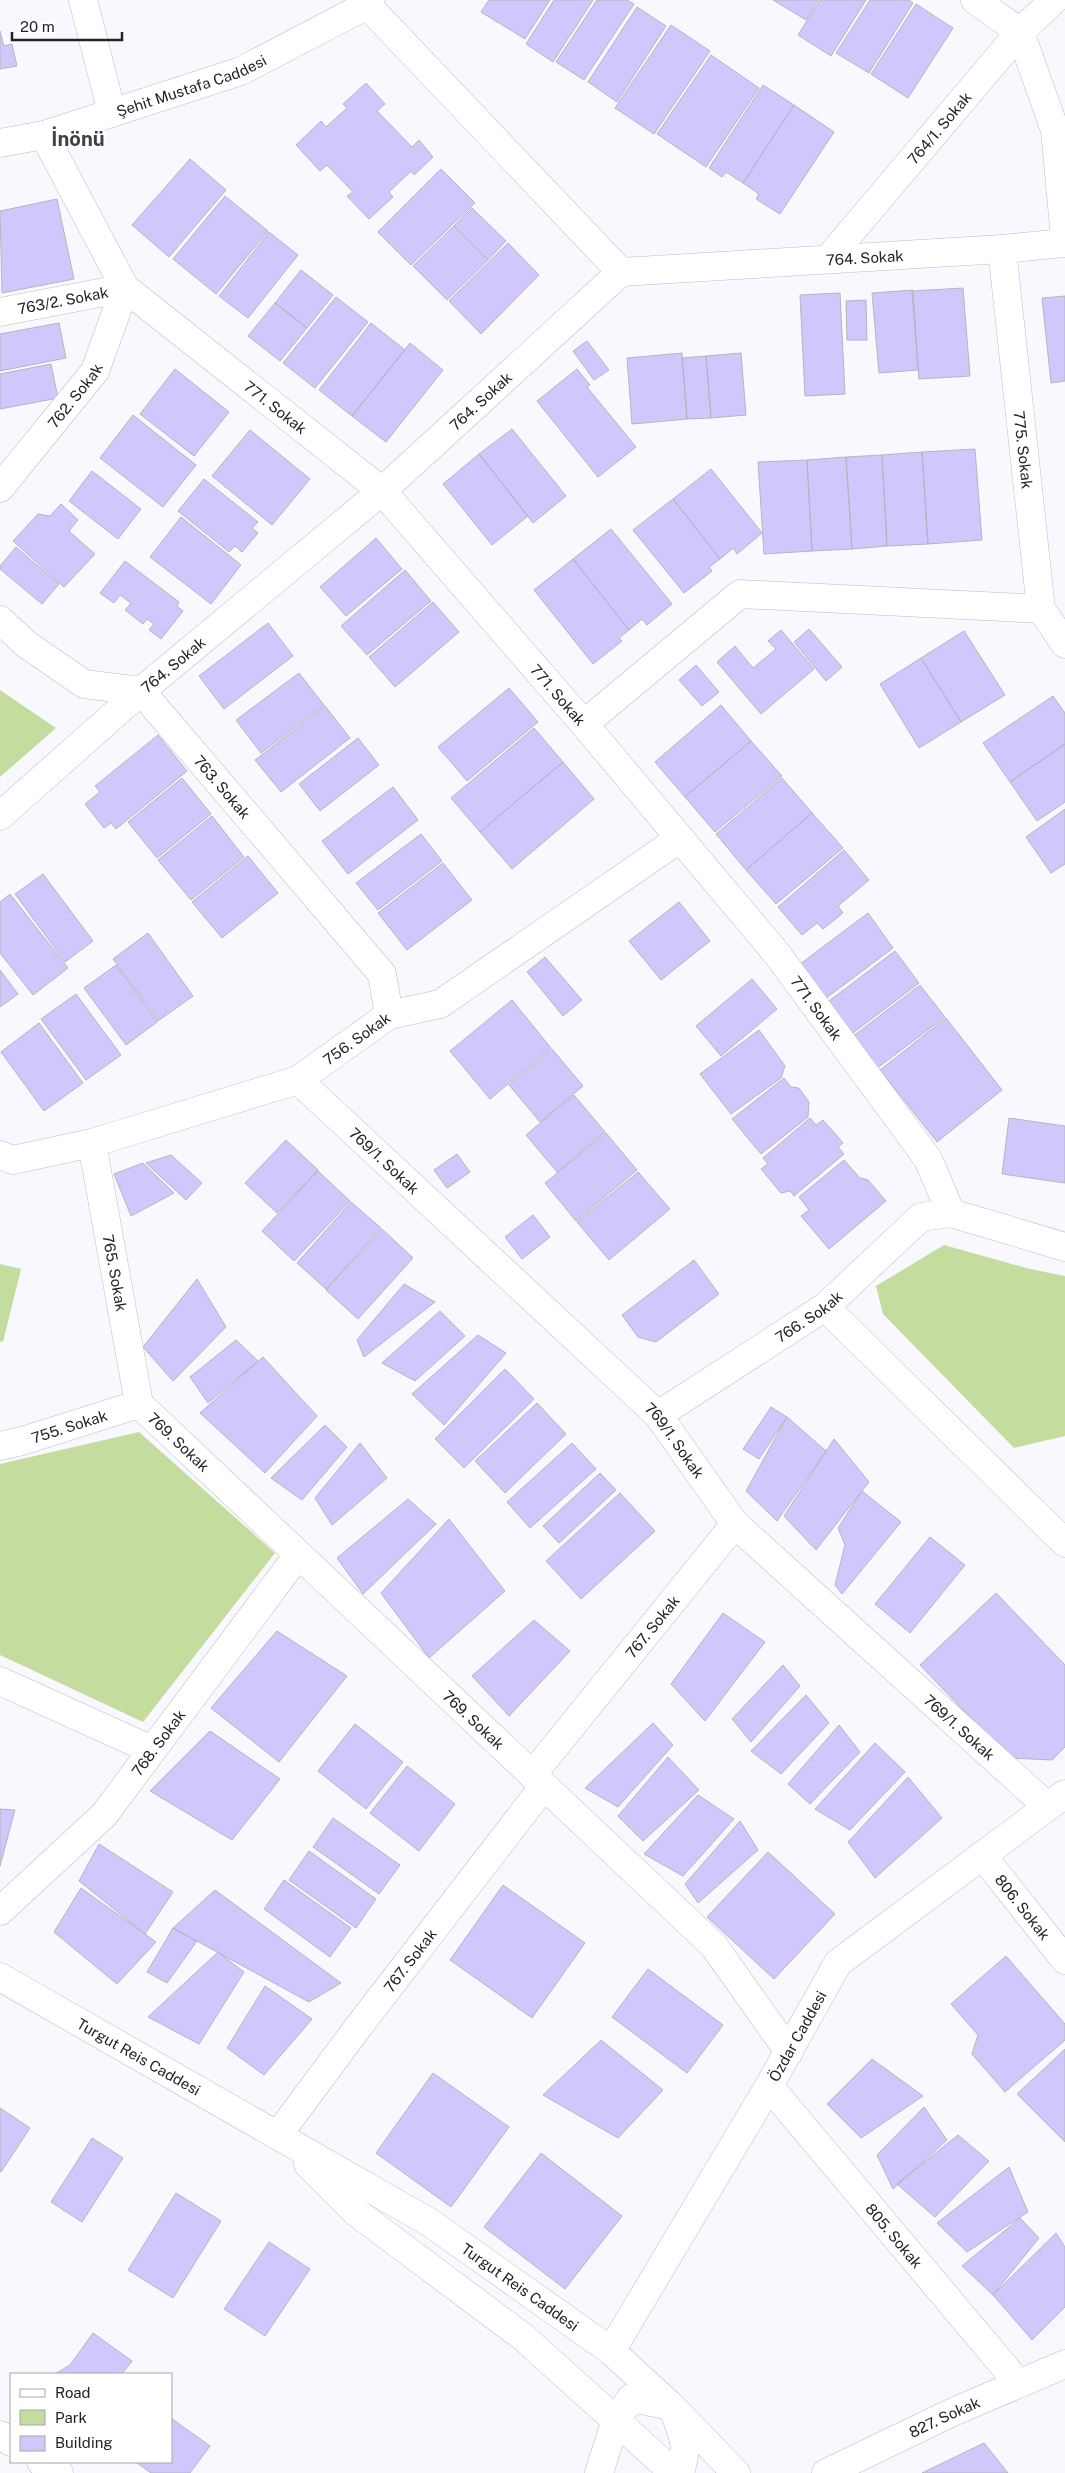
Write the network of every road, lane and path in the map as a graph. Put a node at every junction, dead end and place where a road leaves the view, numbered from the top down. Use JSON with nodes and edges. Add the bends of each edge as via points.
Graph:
{"nodes":[{"id":1,"x":83,"y":0,"type":"edge"},
{"id":2,"x":975,"y":0,"type":"edge"},
{"id":3,"x":1054,"y":0,"type":"edge"},
{"id":4,"x":369,"y":2,"type":"edge"},
{"id":5,"x":1020,"y":32,"type":"junction"},
{"id":6,"x":112,"y":113,"type":"junction"},
{"id":7,"x":44,"y":135,"type":"junction"},
{"id":8,"x":0,"y":143,"type":"edge"},
{"id":9,"x":1065,"y":238,"type":"edge"},
{"id":10,"x":1065,"y":242,"type":"edge"},
{"id":11,"x":1002,"y":249,"type":"junction"},
{"id":12,"x":828,"y":259,"type":"junction"},
{"id":13,"x":621,"y":272,"type":"junction"},
{"id":14,"x":125,"y":288,"type":"junction"},
{"id":15,"x":0,"y":312,"type":"edge"},
{"id":16,"x":0,"y":488,"type":"edge"},
{"id":17,"x":382,"y":491,"type":"junction"},
{"id":18,"x":1041,"y":609,"type":"junction"},
{"id":19,"x":0,"y":620,"type":"edge"},
{"id":20,"x":1065,"y":644,"type":"edge"},
{"id":21,"x":141,"y":691,"type":"junction"},
{"id":22,"x":584,"y":724,"type":"junction"},
{"id":23,"x":0,"y":816,"type":"edge"},
{"id":24,"x":679,"y":839,"type":"junction"},
{"id":25,"x":389,"y":1015,"type":"junction"},
{"id":26,"x":298,"y":1080,"type":"junction"},
{"id":27,"x":92,"y":1143,"type":"junction"},
{"id":28,"x":0,"y":1155,"type":"edge"},
{"id":29,"x":951,"y":1213,"type":"junction"},
{"id":30,"x":1065,"y":1247,"type":"edge"},
{"id":31,"x":825,"y":1307,"type":"junction"},
{"id":32,"x":139,"y":1404,"type":"junction"},
{"id":33,"x":658,"y":1415,"type":"junction"},
{"id":34,"x":0,"y":1446,"type":"edge"},
{"id":35,"x":735,"y":1524,"type":"junction"},
{"id":36,"x":1065,"y":1544,"type":"edge"},
{"id":37,"x":298,"y":1555,"type":"junction"},
{"id":38,"x":0,"y":1681,"type":"edge"},
{"id":39,"x":152,"y":1750,"type":"junction"},
{"id":40,"x":538,"y":1781,"type":"junction"},
{"id":41,"x":1056,"y":1800,"type":"edge"},
{"id":42,"x":982,"y":1855,"type":"junction"},
{"id":43,"x":0,"y":1911,"type":"edge"},
{"id":44,"x":1065,"y":1960,"type":"edge"},
{"id":45,"x":0,"y":1977,"type":"edge"},
{"id":46,"x":789,"y":2052,"type":"junction"},
{"id":47,"x":769,"y":2086,"type":"junction"},
{"id":48,"x":278,"y":2135,"type":"junction"},
{"id":49,"x":611,"y":2351,"type":"junction"},
{"id":50,"x":1065,"y":2364,"type":"edge"},
{"id":51,"x":1019,"y":2384,"type":"junction"},
{"id":52,"x":671,"y":2406,"type":"junction"},
{"id":53,"x":616,"y":2420,"type":"junction"},
{"id":54,"x":43,"y":2463,"type":"edge"},
{"id":55,"x":59,"y":2473,"type":"edge"},
{"id":56,"x":599,"y":2473,"type":"edge"},
{"id":57,"x":674,"y":2473,"type":"edge"},
{"id":58,"x":680,"y":2473,"type":"edge"},
{"id":59,"x":736,"y":2473,"type":"edge"},
{"id":60,"x":826,"y":2473,"type":"edge"}],
"edges":[{"from":1,"to":6,"type":"street"},
{"from":2,"to":5,"type":"street"},
{"from":3,"to":5,"type":"street","name":"764/1. Sokak"},
{"from":4,"to":6,"type":"street","name":"Şehit Mustafa Caddesi","via":[[241,72]]},
{"from":4,"to":13,"type":"street"},
{"from":5,"to":9,"type":"street","via":[[1054,130]]},
{"from":5,"to":12,"type":"street","name":"764/1. Sokak"},
{"from":6,"to":7,"type":"street","name":"Şehit Mustafa Caddesi"},
{"from":7,"to":8,"type":"street","name":"Şehit Mustafa Caddesi"},
{"from":7,"to":14,"type":"street","name":"771. Sokak"},
{"from":10,"to":11,"type":"street","name":"764. Sokak"},
{"from":11,"to":12,"type":"street","name":"764. Sokak"},
{"from":11,"to":18,"type":"street","name":"775. Sokak"},
{"from":12,"to":13,"type":"street","name":"764. Sokak"},
{"from":13,"to":17,"type":"street","name":"764. Sokak"},
{"from":14,"to":15,"type":"street","name":"763/2. Sokak"},
{"from":14,"to":16,"type":"street","name":"762. Sokak","via":[[95,371]]},
{"from":14,"to":17,"type":"street","name":"771. Sokak"},
{"from":17,"to":21,"type":"street","name":"764. Sokak"},
{"from":17,"to":22,"type":"street","name":"771. Sokak"},
{"from":18,"to":20,"type":"street","name":"775. Sokak"},
{"from":18,"to":22,"type":"street","via":[[740,594]]},
{"from":19,"to":21,"type":"street","via":[[26,644],[84,684]]},
{"from":21,"to":23,"type":"street","name":"764. Sokak"},
{"from":21,"to":25,"type":"street","name":"763. Sokak","via":[[382,974]]},
{"from":22,"to":24,"type":"street","name":"771. Sokak"},
{"from":24,"to":25,"type":"street","name":"756. Sokak","via":[[440,1004]]},
{"from":24,"to":29,"type":"street","name":"771. Sokak","via":[[776,954],[928,1159]]},
{"from":25,"to":26,"type":"street","name":"756. Sokak"},
{"from":26,"to":27,"type":"street","name":"756. Sokak"},
{"from":26,"to":33,"type":"street","name":"769/1. Sokak"},
{"from":27,"to":28,"type":"street","name":"756. Sokak","via":[[13,1160]]},
{"from":27,"to":32,"type":"street","name":"765. Sokak"},
{"from":29,"to":30,"type":"street"},
{"from":29,"to":31,"type":"street","name":"766. Sokak","via":[[922,1217]]},
{"from":31,"to":33,"type":"street","name":"766. Sokak"},
{"from":31,"to":36,"type":"street"},
{"from":32,"to":34,"type":"street","name":"755. Sokak"},
{"from":32,"to":37,"type":"street","name":"769. Sokak"},
{"from":33,"to":35,"type":"street","name":"769/1. Sokak"},
{"from":35,"to":40,"type":"street","name":"767. Sokak"},
{"from":35,"to":41,"type":"street","name":"769/1. Sokak"},
{"from":37,"to":39,"type":"street","name":"768. Sokak"},
{"from":37,"to":40,"type":"street","name":"769. Sokak"},
{"from":38,"to":39,"type":"street"},
{"from":39,"to":43,"type":"street","name":"768. Sokak","via":[[104,1815]]},
{"from":40,"to":46,"type":"street","name":"769. Sokak","via":[[714,1946]]},
{"from":40,"to":48,"type":"street","name":"767. Sokak"},
{"from":41,"to":42,"type":"street","name":"Özdar Caddesi"},
{"from":42,"to":44,"type":"street","name":"806. Sokak"},
{"from":42,"to":46,"type":"street","name":"Özdar Caddesi","via":[[838,1963]]},
{"from":45,"to":48,"type":"street","name":"Turgut Reis Caddesi"},
{"from":46,"to":47,"type":"street","name":"Özdar Caddesi"},
{"from":47,"to":49,"type":"street","name":"Özdar Caddesi"},
{"from":47,"to":51,"type":"street","name":"805. Sokak"},
{"from":48,"to":49,"type":"street","name":"Turgut Reis Caddesi","via":[[429,2222]]},
{"from":48,"to":53,"type":"street","name":"Turgut Reis Caddesi","via":[[358,2212],[523,2336]]},
{"from":49,"to":52,"type":"street","name":"Turgut Reis Caddesi"},
{"from":50,"to":51,"type":"street","name":"827. Sokak"},
{"from":51,"to":60,"type":"street","name":"827. Sokak"},
{"from":52,"to":53,"type":"street","via":[[631,2398]]},
{"from":52,"to":58,"type":"street","via":[[682,2431],[686,2452]]},
{"from":52,"to":59,"type":"street","name":"Turgut Reis Caddesi"},
{"from":53,"to":56,"type":"street"},
{"from":53,"to":57,"type":"street","name":"Turgut Reis Caddesi"},
{"from":54,"to":55,"type":"street"}]}
